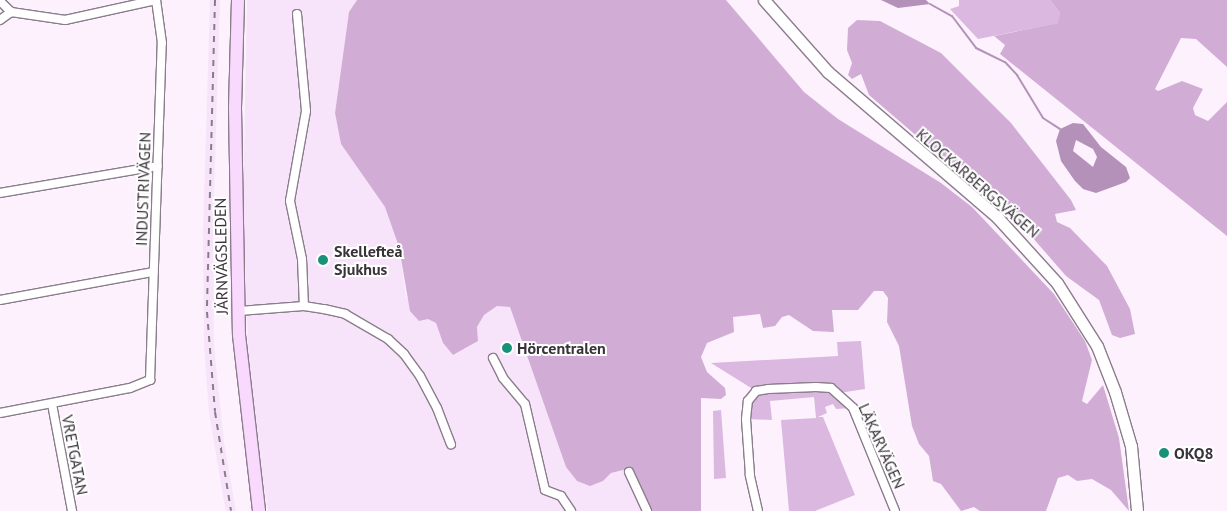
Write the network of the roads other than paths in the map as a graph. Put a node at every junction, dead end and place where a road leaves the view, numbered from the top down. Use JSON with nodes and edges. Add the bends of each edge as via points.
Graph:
{"nodes":[{"id":1,"x":156,"y":0,"type":"edge"},
{"id":2,"x":238,"y":0,"type":"edge"},
{"id":3,"x":764,"y":0,"type":"edge"},
{"id":4,"x":0,"y":1,"type":"edge"},
{"id":5,"x":11,"y":12,"type":"junction"},
{"id":6,"x":297,"y":14,"type":"dead end"},
{"id":7,"x":0,"y":20,"type":"edge"},
{"id":8,"x":158,"y":166,"type":"junction"},
{"id":9,"x":0,"y":193,"type":"edge"},
{"id":10,"x":153,"y":272,"type":"junction"},
{"id":11,"x":0,"y":300,"type":"edge"},
{"id":12,"x":304,"y":306,"type":"junction"},
{"id":13,"x":238,"y":311,"type":"junction"},
{"id":14,"x":492,"y":358,"type":"dead end"},
{"id":15,"x":52,"y":404,"type":"junction"},
{"id":16,"x":0,"y":413,"type":"edge"},
{"id":17,"x":451,"y":444,"type":"dead end"},
{"id":18,"x":629,"y":472,"type":"dead end"},
{"id":19,"x":72,"y":511,"type":"edge"},
{"id":20,"x":260,"y":511,"type":"edge"},
{"id":21,"x":571,"y":511,"type":"edge"},
{"id":22,"x":647,"y":511,"type":"edge"},
{"id":23,"x":758,"y":511,"type":"edge"},
{"id":24,"x":895,"y":511,"type":"edge"},
{"id":25,"x":1137,"y":511,"type":"edge"}],
"edges":[{"from":1,"to":5,"type":"street","via":[[65,20]]},
{"from":1,"to":8,"type":"street","name":"INDUSTRIVÄGEN","via":[[162,43]]},
{"from":2,"to":13,"type":"main road","name":"JÄRNVÄGSLEDEN","via":[[234,108]]},
{"from":3,"to":25,"type":"main road","name":"KLOCKARBERGSVÄGEN","via":[[828,72],[997,217],[1040,260],[1072,302],[1110,377],[1131,446]]},
{"from":4,"to":5,"type":"street"},
{"from":5,"to":7,"type":"street"},
{"from":6,"to":12,"type":"street","via":[[306,111],[290,201],[302,259]]},
{"from":8,"to":9,"type":"street"},
{"from":8,"to":10,"type":"street","name":"INDUSTRIVÄGEN"},
{"from":10,"to":11,"type":"street"},
{"from":10,"to":15,"type":"street","name":"INDUSTRIVÄGEN","via":[[150,380],[130,388]]},
{"from":12,"to":13,"type":"street"},
{"from":12,"to":17,"type":"street","via":[[345,314],[388,339],[404,354],[430,393]]},
{"from":13,"to":20,"type":"main road","name":"JÄRNVÄGSLEDEN"},
{"from":14,"to":21,"type":"street","via":[[525,404],[546,490],[561,496]]},
{"from":15,"to":16,"type":"street"},
{"from":15,"to":19,"type":"street","name":"VRETGATAN"},
{"from":18,"to":22,"type":"street"},
{"from":23,"to":24,"type":"street","name":"LÄKARVÄGEN","via":[[750,475],[748,401],[756,391],[816,387],[831,388],[853,408]]}]}
